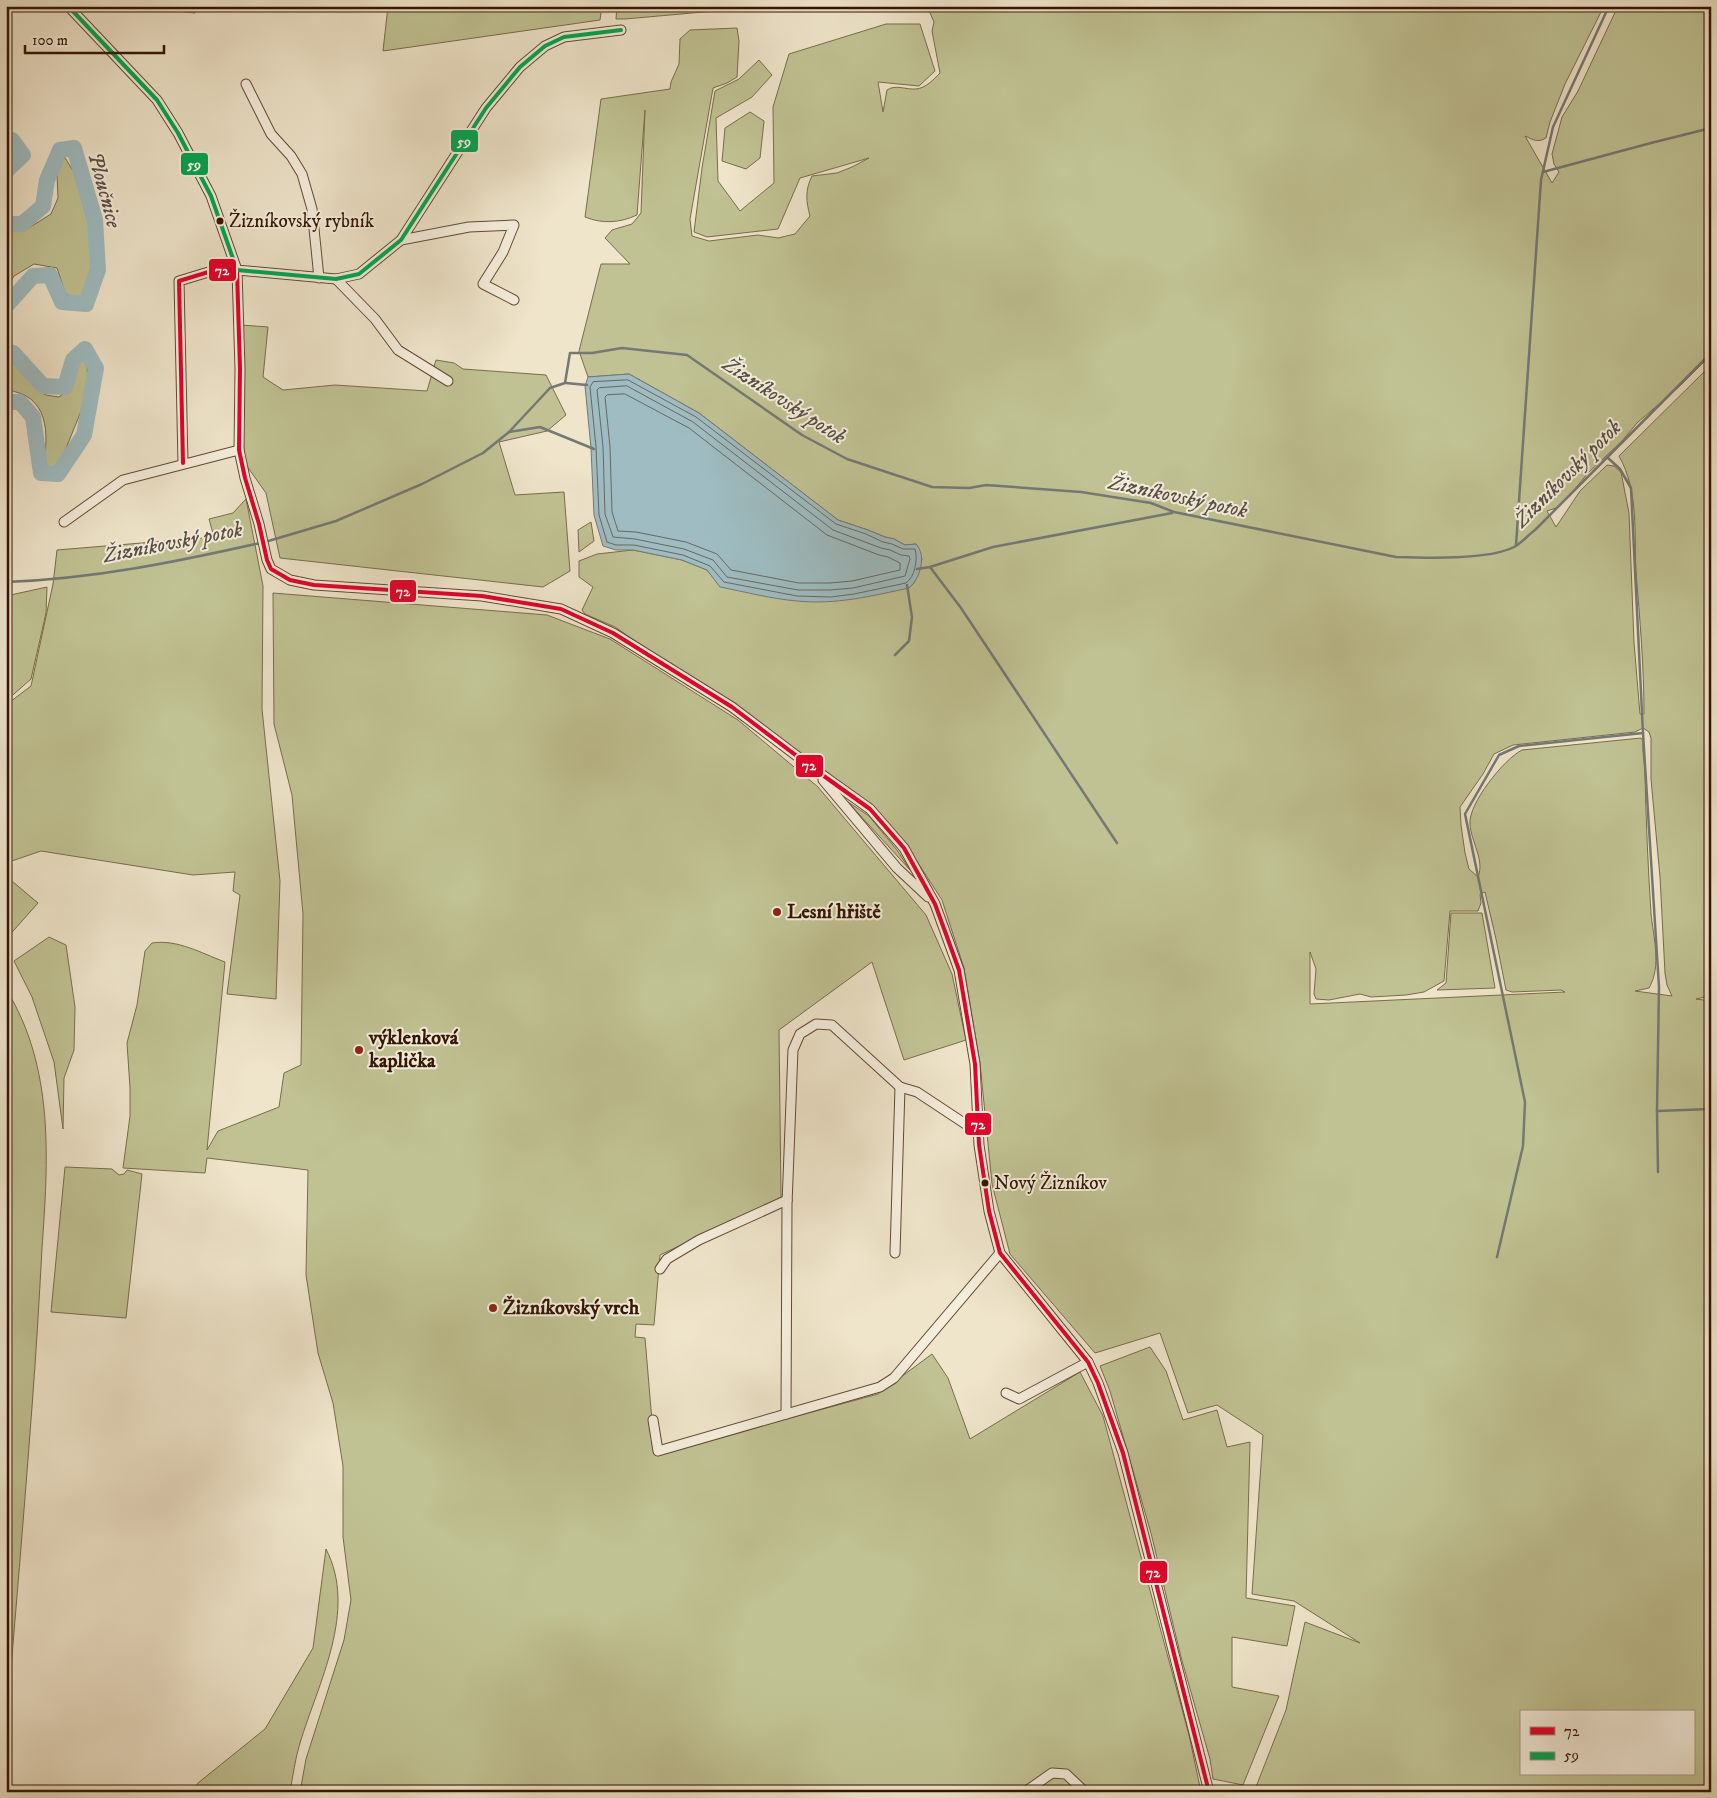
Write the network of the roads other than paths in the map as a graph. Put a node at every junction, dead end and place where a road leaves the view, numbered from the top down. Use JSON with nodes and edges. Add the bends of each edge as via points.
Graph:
{"nodes":[{"id":1,"x":68,"y":6,"type":"edge"},
{"id":2,"x":621,"y":30,"type":"dead end"},
{"id":3,"x":246,"y":84,"type":"dead end"},
{"id":4,"x":401,"y":240,"type":"junction"},
{"id":5,"x":237,"y":270,"type":"junction"},
{"id":6,"x":319,"y":278,"type":"junction"},
{"id":7,"x":336,"y":279,"type":"junction"},
{"id":8,"x":514,"y":300,"type":"dead end"},
{"id":9,"x":448,"y":381,"type":"dead end"},
{"id":10,"x":240,"y":450,"type":"junction"},
{"id":11,"x":183,"y":463,"type":"junction"},
{"id":12,"x":64,"y":522,"type":"dead end"},
{"id":13,"x":814,"y":769,"type":"junction"},
{"id":14,"x":935,"y":904,"type":"junction"},
{"id":15,"x":900,"y":1087,"type":"junction"},
{"id":16,"x":979,"y":1133,"type":"junction"},
{"id":17,"x":787,"y":1200,"type":"junction"},
{"id":18,"x":895,"y":1253,"type":"dead end"},
{"id":19,"x":1000,"y":1253,"type":"junction"},
{"id":20,"x":660,"y":1269,"type":"dead end"},
{"id":21,"x":1088,"y":1362,"type":"junction"},
{"id":22,"x":1006,"y":1393,"type":"dead end"},
{"id":23,"x":786,"y":1414,"type":"junction"},
{"id":24,"x":654,"y":1420,"type":"dead end"},
{"id":25,"x":1025,"y":1792,"type":"edge"},
{"id":26,"x":1085,"y":1792,"type":"edge"},
{"id":27,"x":1209,"y":1792,"type":"edge"}],
"edges":[{"from":1,"to":5,"type":"street","via":[[157,100],[211,196]]},
{"from":2,"to":4,"type":"street","via":[[564,37],[546,46],[520,67],[486,108]]},
{"from":3,"to":6,"type":"street","via":[[271,134],[302,174],[312,209]]},
{"from":4,"to":7,"type":"street","via":[[359,274]]},
{"from":4,"to":8,"type":"street","via":[[469,227],[514,225],[503,252],[483,284]]},
{"from":5,"to":6,"type":"street"},
{"from":5,"to":10,"type":"street"},
{"from":5,"to":11,"type":"street","via":[[215,270],[180,281]]},
{"from":6,"to":7,"type":"street"},
{"from":7,"to":9,"type":"street","via":[[375,319],[398,350]]},
{"from":10,"to":11,"type":"street"},
{"from":10,"to":13,"type":"street","via":[[267,560],[271,569],[290,580],[323,586],[482,596],[561,609],[613,633],[732,707]]},
{"from":11,"to":12,"type":"street","via":[[123,480]]},
{"from":13,"to":14,"type":"street","via":[[897,868]]},
{"from":13,"to":14,"type":"street","via":[[870,810],[904,848]]},
{"from":14,"to":16,"type":"street","via":[[959,970],[975,1064]]},
{"from":15,"to":16,"type":"street","via":[[918,1092]]},
{"from":15,"to":17,"type":"street","via":[[832,1025],[816,1024],[800,1034],[793,1050]]},
{"from":15,"to":18,"type":"street"},
{"from":16,"to":19,"type":"street","via":[[989,1211]]},
{"from":17,"to":20,"type":"street","via":[[699,1240],[667,1259]]},
{"from":17,"to":23,"type":"street"},
{"from":19,"to":21,"type":"street"},
{"from":19,"to":23,"type":"street","via":[[894,1378],[880,1387]]},
{"from":21,"to":22,"type":"street","via":[[1019,1399]]},
{"from":21,"to":27,"type":"street","via":[[1123,1453]]},
{"from":23,"to":24,"type":"street","via":[[658,1451]]},
{"from":25,"to":26,"type":"street","via":[[1052,1774],[1066,1774]]}]}
